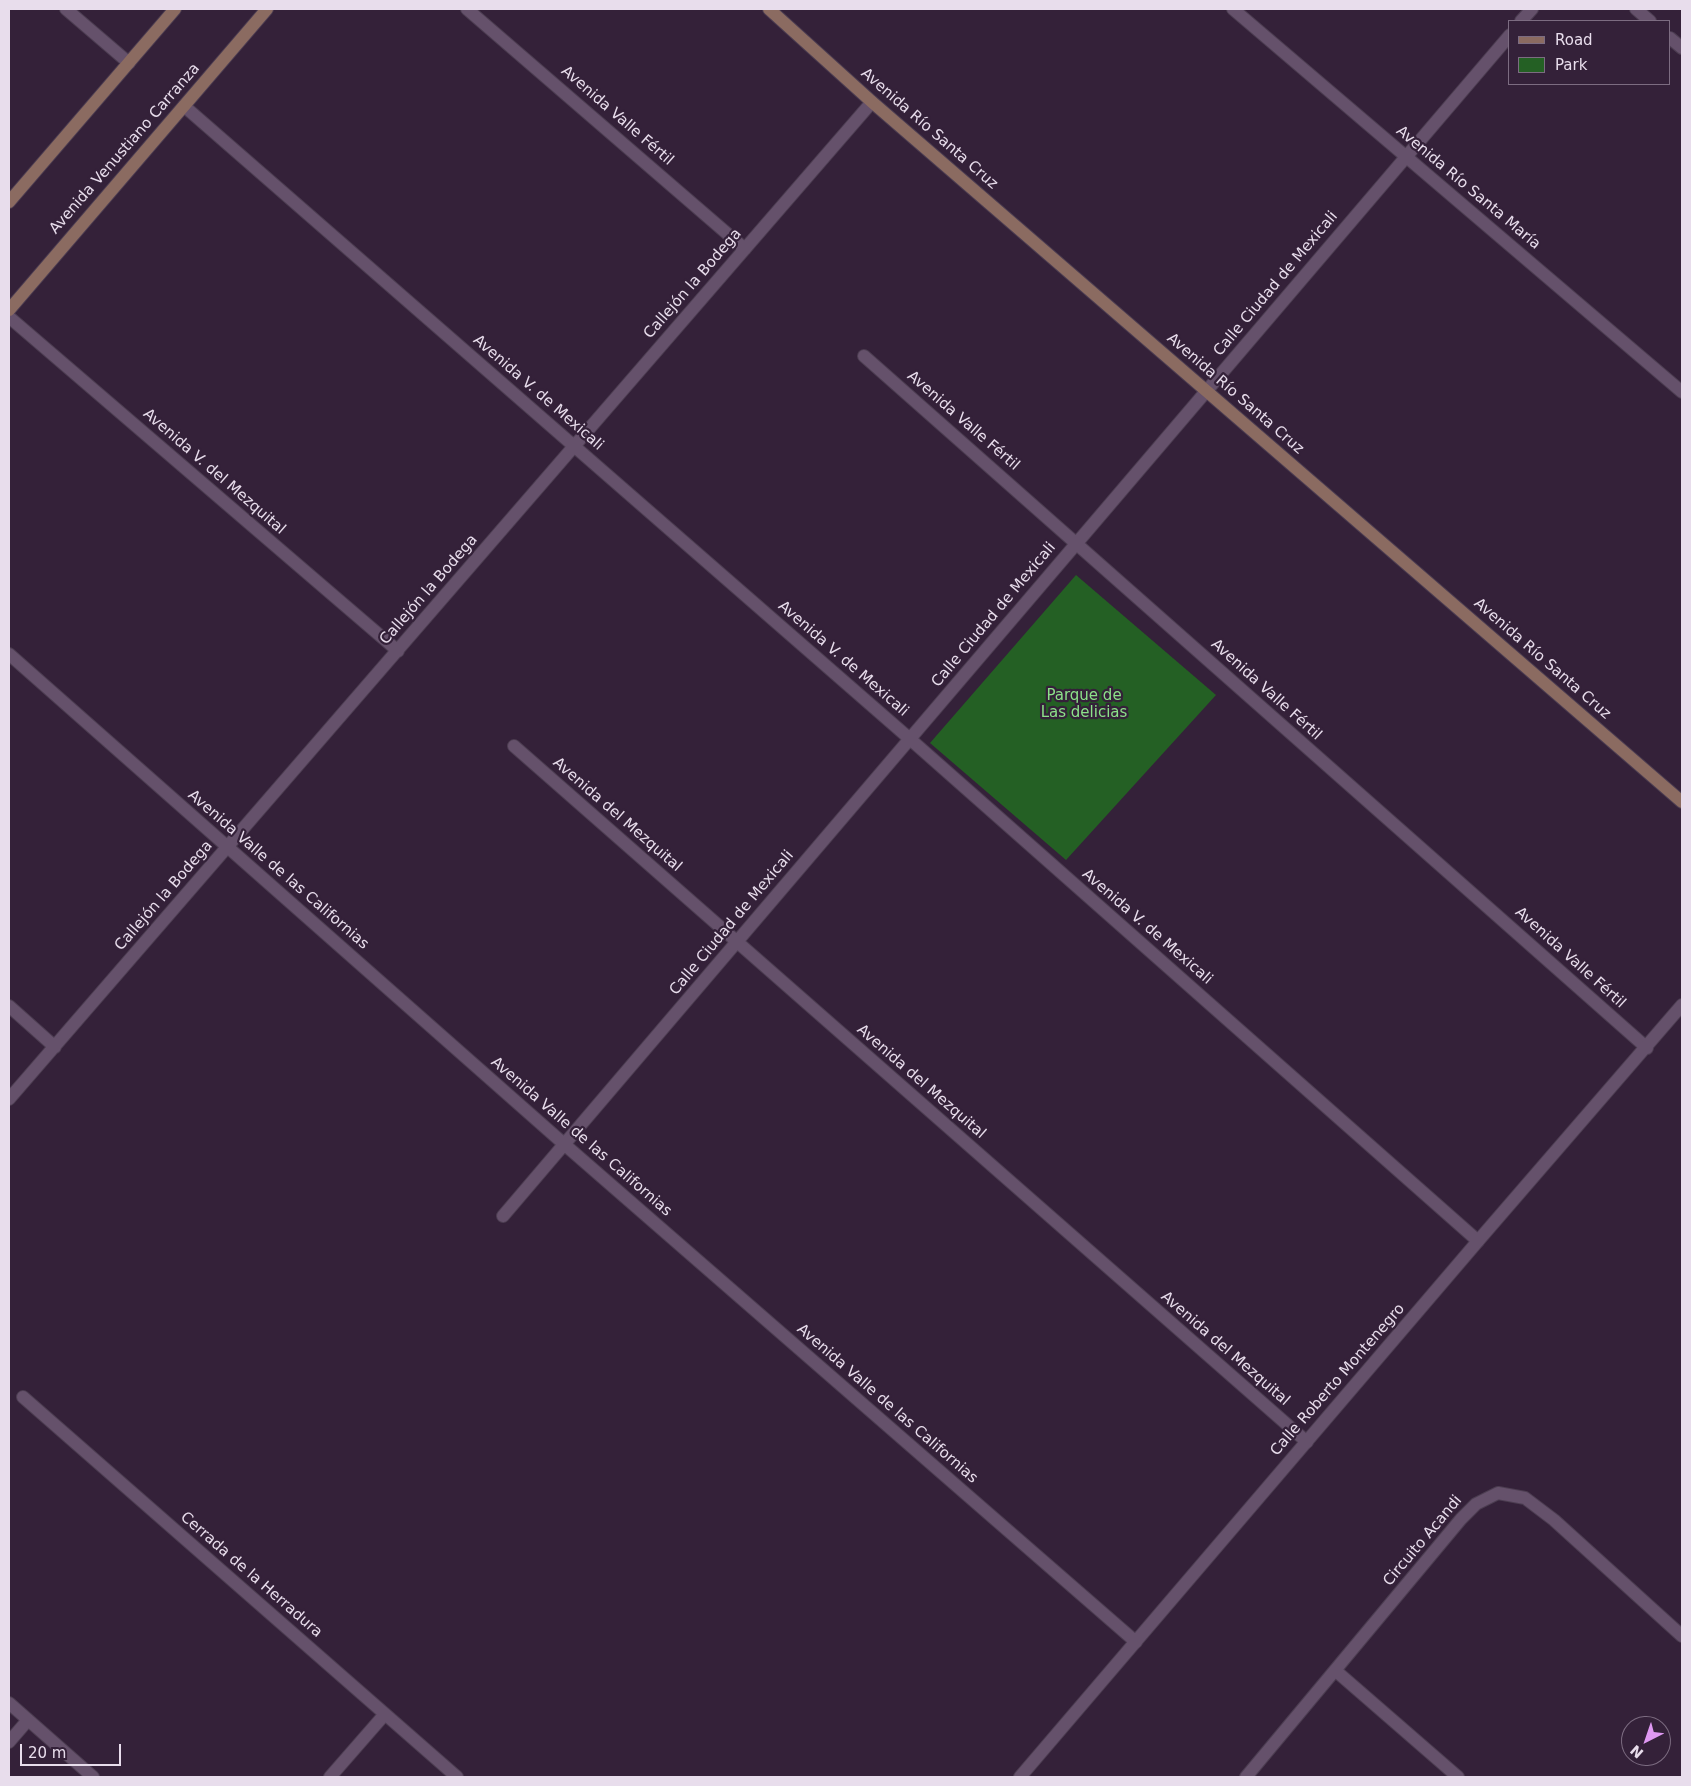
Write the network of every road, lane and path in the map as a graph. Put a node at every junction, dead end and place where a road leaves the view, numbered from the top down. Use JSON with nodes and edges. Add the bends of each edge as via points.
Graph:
{"nodes":[{"id":1,"x":66,"y":9,"type":"edge"},
{"id":2,"x":175,"y":9,"type":"edge"},
{"id":3,"x":267,"y":9,"type":"edge"},
{"id":4,"x":467,"y":9,"type":"edge"},
{"id":5,"x":769,"y":9,"type":"edge"},
{"id":6,"x":1233,"y":9,"type":"edge"},
{"id":7,"x":1532,"y":9,"type":"edge"},
{"id":8,"x":1636,"y":9,"type":"edge"},
{"id":9,"x":1522,"y":20,"type":"edge"},
{"id":10,"x":1649,"y":20,"type":"edge"},
{"id":11,"x":1508,"y":37,"type":"edge"},
{"id":12,"x":1671,"y":39,"type":"edge"},
{"id":13,"x":1682,"y":48,"type":"edge"},
{"id":14,"x":129,"y":63,"type":"junction"},
{"id":15,"x":872,"y":102,"type":"junction"},
{"id":16,"x":184,"y":106,"type":"junction"},
{"id":17,"x":1406,"y":156,"type":"junction"},
{"id":18,"x":9,"y":202,"type":"edge"},
{"id":19,"x":745,"y":249,"type":"junction"},
{"id":20,"x":9,"y":310,"type":"edge"},
{"id":21,"x":9,"y":317,"type":"edge"},
{"id":22,"x":864,"y":356,"type":"dead end"},
{"id":23,"x":1206,"y":391,"type":"junction"},
{"id":24,"x":1682,"y":392,"type":"edge"},
{"id":25,"x":574,"y":446,"type":"junction"},
{"id":26,"x":1076,"y":543,"type":"junction"},
{"id":27,"x":398,"y":651,"type":"junction"},
{"id":28,"x":9,"y":654,"type":"edge"},
{"id":29,"x":910,"y":739,"type":"junction"},
{"id":30,"x":514,"y":746,"type":"dead end"},
{"id":31,"x":1682,"y":802,"type":"edge"},
{"id":32,"x":228,"y":847,"type":"junction"},
{"id":33,"x":737,"y":942,"type":"junction"},
{"id":34,"x":1682,"y":1005,"type":"edge"},
{"id":35,"x":9,"y":1006,"type":"edge"},
{"id":36,"x":56,"y":1046,"type":"junction"},
{"id":37,"x":1647,"y":1048,"type":"junction"},
{"id":38,"x":9,"y":1099,"type":"edge"},
{"id":39,"x":564,"y":1144,"type":"junction"},
{"id":40,"x":503,"y":1216,"type":"dead end"},
{"id":41,"x":1478,"y":1241,"type":"junction"},
{"id":42,"x":23,"y":1397,"type":"dead end"},
{"id":43,"x":1306,"y":1442,"type":"junction"},
{"id":44,"x":1682,"y":1636,"type":"edge"},
{"id":45,"x":1136,"y":1642,"type":"junction"},
{"id":46,"x":1336,"y":1671,"type":"junction"},
{"id":47,"x":9,"y":1704,"type":"edge"},
{"id":48,"x":385,"y":1714,"type":"junction"},
{"id":49,"x":28,"y":1720,"type":"junction"},
{"id":50,"x":9,"y":1742,"type":"edge"},
{"id":51,"x":93,"y":1777,"type":"edge"},
{"id":52,"x":330,"y":1777,"type":"edge"},
{"id":53,"x":457,"y":1777,"type":"edge"},
{"id":54,"x":1020,"y":1777,"type":"edge"},
{"id":55,"x":1246,"y":1777,"type":"edge"},
{"id":56,"x":1458,"y":1777,"type":"edge"}],
"edges":[{"from":1,"to":14,"type":"street"},
{"from":2,"to":14,"type":"main road"},
{"from":3,"to":16,"type":"main road","name":"Avenida Venustiano Carranza"},
{"from":4,"to":19,"type":"street","name":"Avenida Valle Fértil"},
{"from":5,"to":15,"type":"main road","name":"Avenida Río Santa Cruz"},
{"from":6,"to":17,"type":"street","name":"Avenida Río Santa María"},
{"from":7,"to":9,"type":"street"},
{"from":8,"to":10,"type":"street"},
{"from":11,"to":17,"type":"street","name":"Calle Ciudad de Mexicali"},
{"from":12,"to":13,"type":"street"},
{"from":14,"to":18,"type":"main road"},
{"from":15,"to":19,"type":"street","name":"Callejón la Bodega"},
{"from":15,"to":23,"type":"main road","name":"Avenida Río Santa Cruz"},
{"from":16,"to":20,"type":"main road","name":"Avenida Venustiano Carranza"},
{"from":16,"to":25,"type":"street","name":"Avenida V. de Mexicali"},
{"from":17,"to":23,"type":"street","name":"Calle Ciudad de Mexicali"},
{"from":17,"to":24,"type":"street","name":"Avenida Río Santa María"},
{"from":19,"to":25,"type":"street","name":"Callejón la Bodega"},
{"from":21,"to":27,"type":"street","name":"Avenida V. del Mezquital"},
{"from":22,"to":26,"type":"street","name":"Avenida Valle Fértil"},
{"from":23,"to":26,"type":"street","name":"Calle Ciudad de Mexicali"},
{"from":23,"to":31,"type":"main road","name":"Avenida Río Santa Cruz"},
{"from":25,"to":27,"type":"street","name":"Callejón la Bodega"},
{"from":25,"to":29,"type":"street","name":"Avenida V. de Mexicali"},
{"from":26,"to":29,"type":"street","name":"Calle Ciudad de Mexicali"},
{"from":26,"to":37,"type":"street","name":"Avenida Valle Fértil"},
{"from":27,"to":32,"type":"street","name":"Callejón la Bodega"},
{"from":28,"to":32,"type":"street","name":"Avenida Valle de las Californias"},
{"from":29,"to":33,"type":"street","name":"Calle Ciudad de Mexicali"},
{"from":29,"to":41,"type":"street","name":"Avenida V. de Mexicali"},
{"from":30,"to":33,"type":"street","name":"Avenida del Mezquital"},
{"from":32,"to":36,"type":"street","name":"Callejón la Bodega"},
{"from":32,"to":39,"type":"street","name":"Avenida Valle de las Californias"},
{"from":33,"to":39,"type":"street","name":"Calle Ciudad de Mexicali"},
{"from":33,"to":43,"type":"street","name":"Avenida del Mezquital"},
{"from":34,"to":37,"type":"street","name":"Calle Roberto Montenegro"},
{"from":35,"to":36,"type":"street"},
{"from":36,"to":38,"type":"street","name":"Callejón la Bodega"},
{"from":37,"to":41,"type":"street","name":"Calle Roberto Montenegro"},
{"from":39,"to":40,"type":"street","name":"Calle Ciudad de Mexicali"},
{"from":39,"to":45,"type":"street","name":"Avenida Valle de las Californias"},
{"from":41,"to":43,"type":"street","name":"Calle Roberto Montenegro"},
{"from":42,"to":48,"type":"street","name":"Cerrada de la Herradura"},
{"from":43,"to":45,"type":"street","name":"Calle Roberto Montenegro"},
{"from":44,"to":46,"type":"street","name":"Circuito Acandi","via":[[1554,1520],[1525,1498],[1498,1493],[1476,1504],[1461,1519]]},
{"from":45,"to":54,"type":"street","name":"Calle Roberto Montenegro"},
{"from":46,"to":55,"type":"street","name":"Circuito Acandi"},
{"from":46,"to":56,"type":"street"},
{"from":47,"to":49,"type":"street"},
{"from":48,"to":52,"type":"street"},
{"from":48,"to":53,"type":"street","name":"Cerrada de la Herradura"},
{"from":49,"to":50,"type":"street"},
{"from":49,"to":51,"type":"street"}]}
